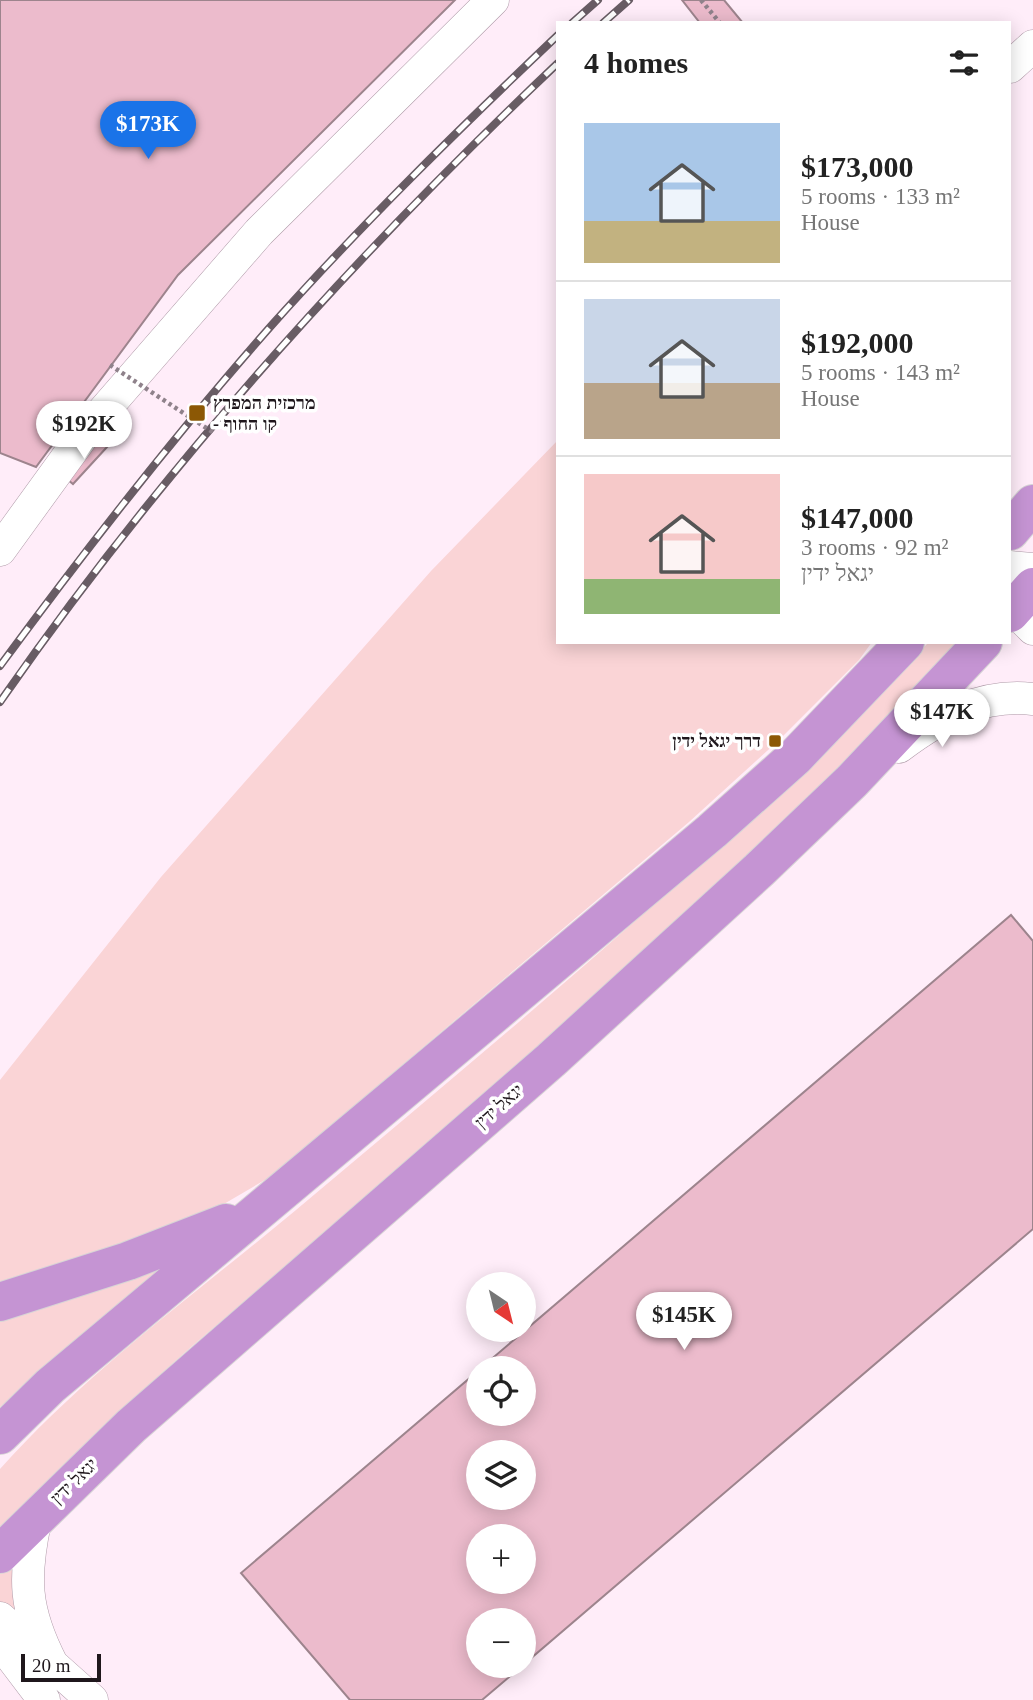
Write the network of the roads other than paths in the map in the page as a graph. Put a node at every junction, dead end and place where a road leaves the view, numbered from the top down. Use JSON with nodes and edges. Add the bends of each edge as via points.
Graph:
{"nodes":[{"id":1,"x":493,"y":0,"type":"edge"},
{"id":2,"x":1033,"y":46,"type":"edge"},
{"id":3,"x":1011,"y":66,"type":"edge"},
{"id":4,"x":1033,"y":485,"type":"edge"},
{"id":5,"x":1011,"y":490,"type":"edge"},
{"id":6,"x":1033,"y":504,"type":"edge"},
{"id":7,"x":1011,"y":530,"type":"edge"},
{"id":8,"x":0,"y":550,"type":"edge"},
{"id":9,"x":1011,"y":567,"type":"edge"},
{"id":10,"x":1033,"y":569,"type":"edge"},
{"id":11,"x":902,"y":644,"type":"edge"},
{"id":12,"x":977,"y":647,"type":"edge"},
{"id":13,"x":1033,"y":699,"type":"edge"},
{"id":14,"x":852,"y":781,"type":"junction"},
{"id":15,"x":274,"y":1197,"type":"junction"},
{"id":16,"x":0,"y":1302,"type":"edge"},
{"id":17,"x":0,"y":1434,"type":"edge"},
{"id":18,"x":36,"y":1518,"type":"junction"},
{"id":19,"x":0,"y":1554,"type":"edge"},
{"id":20,"x":0,"y":1618,"type":"edge"},
{"id":21,"x":0,"y":1642,"type":"edge"},
{"id":22,"x":51,"y":1664,"type":"junction"},
{"id":23,"x":0,"y":1678,"type":"edge"},
{"id":24,"x":42,"y":1697,"type":"edge"},
{"id":25,"x":92,"y":1700,"type":"edge"}],
"edges":[{"from":1,"to":8,"type":"street","via":[[242,251],[86,430]]},
{"from":2,"to":3,"type":"street"},
{"from":4,"to":5,"type":"highway"},
{"from":6,"to":7,"type":"highway"},
{"from":9,"to":10,"type":"street"},
{"from":11,"to":15,"type":"highway","via":[[768,782]]},
{"from":12,"to":14,"type":"highway","name":"יגאל ידין"},
{"from":13,"to":14,"type":"street","via":[[1002,697],[943,717]]},
{"from":14,"to":18,"type":"highway","name":"יגאל ידין","via":[[551,1060],[191,1373]]},
{"from":15,"to":16,"type":"highway","via":[[173,1246]]},
{"from":15,"to":17,"type":"highway","via":[[50,1386]]},
{"from":18,"to":19,"type":"highway","name":"יגאל ידין"},
{"from":18,"to":22,"type":"street","via":[[27,1600]]},
{"from":20,"to":22,"type":"street"},
{"from":21,"to":24,"type":"street"},
{"from":22,"to":25,"type":"street"},
{"from":23,"to":24,"type":"street"}]}
